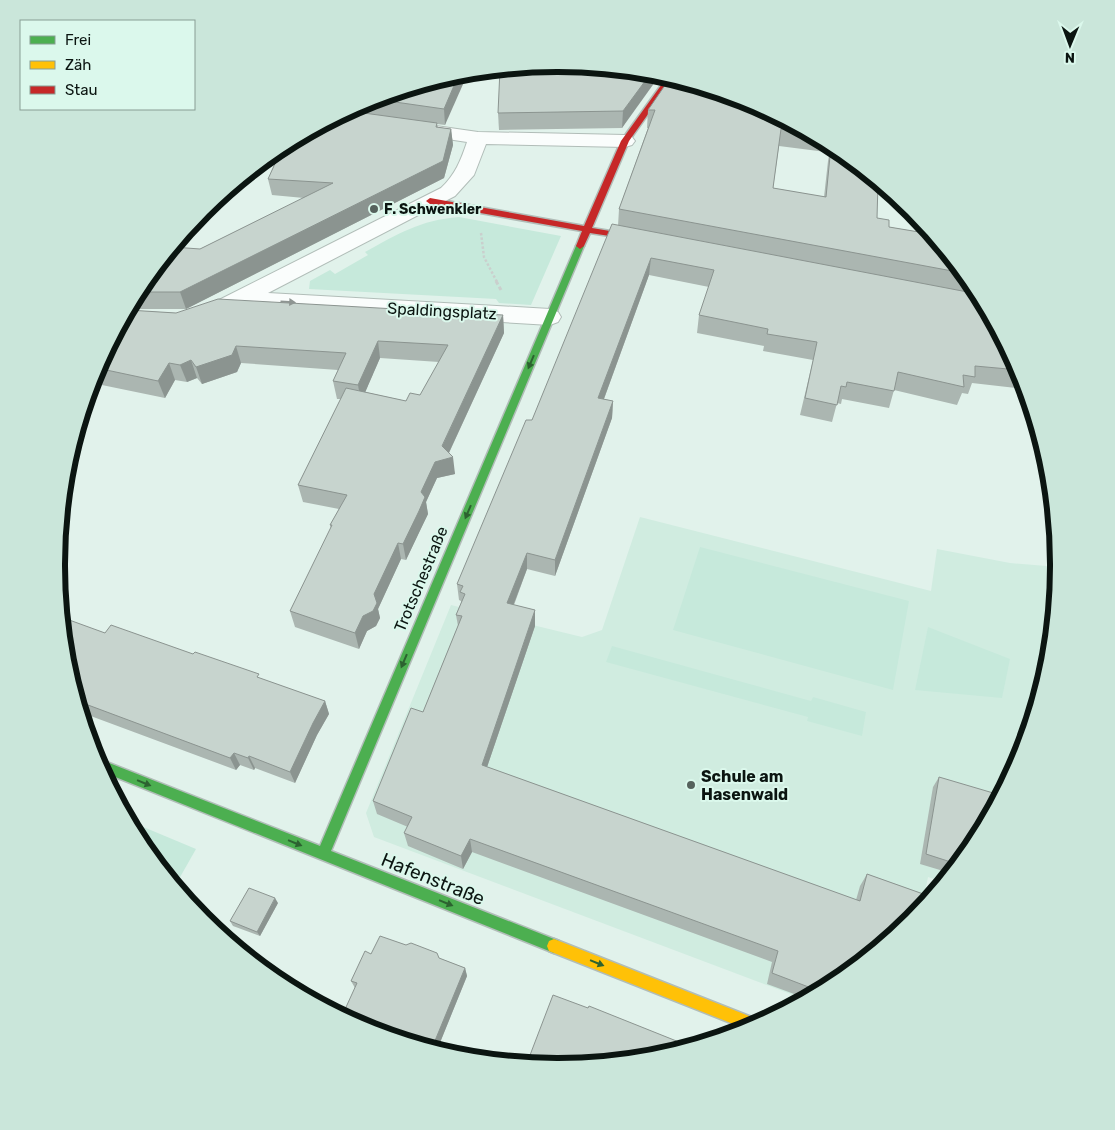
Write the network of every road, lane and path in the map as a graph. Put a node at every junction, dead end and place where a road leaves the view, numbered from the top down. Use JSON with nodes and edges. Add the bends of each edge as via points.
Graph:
{"nodes":[{"id":1,"x":665,"y":85,"type":"edge"},
{"id":2,"x":393,"y":126,"type":"edge"},
{"id":3,"x":478,"y":138,"type":"junction"},
{"id":4,"x":625,"y":141,"type":"junction"},
{"id":5,"x":430,"y":201,"type":"junction"},
{"id":6,"x":478,"y":210,"type":"junction"},
{"id":7,"x":587,"y":229,"type":"junction"},
{"id":8,"x":656,"y":242,"type":"edge"},
{"id":9,"x":231,"y":303,"type":"junction"},
{"id":10,"x":514,"y":315,"type":"junction"},
{"id":11,"x":550,"y":317,"type":"junction"},
{"id":12,"x":182,"y":320,"type":"edge"},
{"id":13,"x":110,"y":769,"type":"edge"},
{"id":14,"x":322,"y":854,"type":"junction"},
{"id":15,"x":744,"y":1021,"type":"edge"}],
"edges":[{"from":1,"to":4,"type":"street"},
{"from":2,"to":3,"type":"street"},
{"from":3,"to":4,"type":"street"},
{"from":3,"to":5,"type":"street","via":[[470,164],[459,184]]},
{"from":4,"to":7,"type":"street"},
{"from":5,"to":6,"type":"street"},
{"from":5,"to":9,"type":"street"},
{"from":6,"to":7,"type":"street"},
{"from":6,"to":10,"type":"path","via":[[484,257]]},
{"from":7,"to":8,"type":"street"},
{"from":7,"to":11,"type":"street"},
{"from":9,"to":10,"type":"street","name":"Spaldingsplatz","one_way":true},
{"from":9,"to":12,"type":"street"},
{"from":10,"to":11,"type":"street","name":"Spaldingsplatz"},
{"from":11,"to":14,"type":"street","name":"Trotschestraße","one_way":true},
{"from":13,"to":14,"type":"street","name":"Hafenstraße","one_way":true},
{"from":14,"to":15,"type":"street","name":"Hafenstraße","one_way":true}]}
